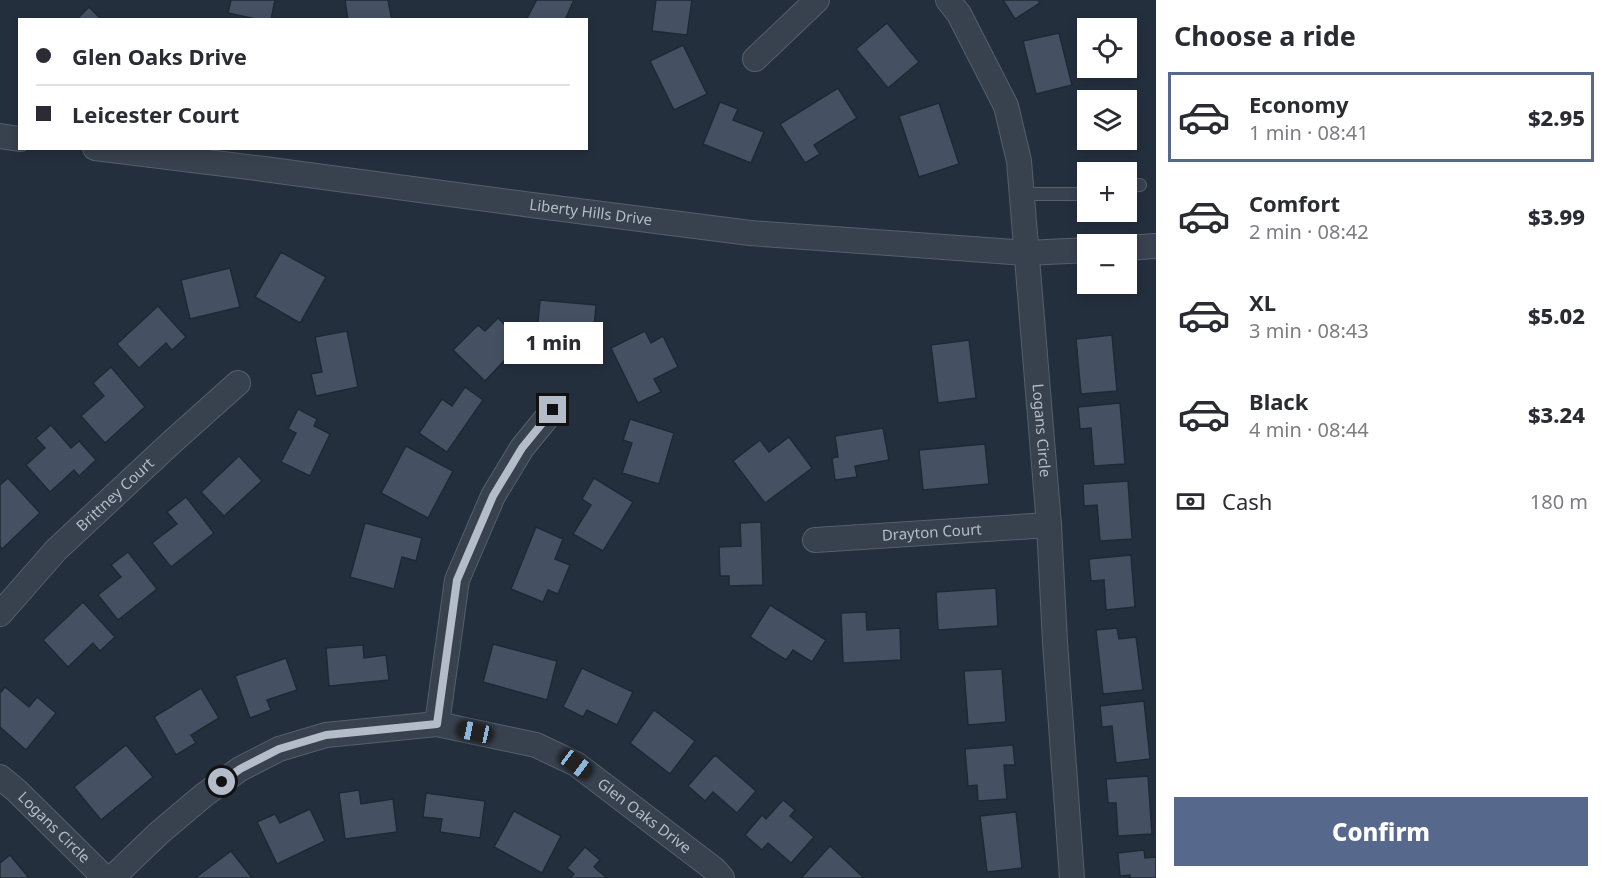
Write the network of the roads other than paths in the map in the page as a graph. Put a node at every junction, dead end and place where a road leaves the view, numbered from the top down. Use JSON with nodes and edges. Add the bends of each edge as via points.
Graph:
{"nodes":[{"id":1,"x":817,"y":0,"type":"edge"},
{"id":2,"x":948,"y":0,"type":"edge"},
{"id":3,"x":755,"y":59,"type":"dead end"},
{"id":4,"x":0,"y":136,"type":"edge"},
{"id":5,"x":18,"y":139,"type":"edge"},
{"id":6,"x":111,"y":150,"type":"edge"},
{"id":7,"x":1137,"y":184,"type":"edge"},
{"id":8,"x":1140,"y":184,"type":"dead end"},
{"id":9,"x":1022,"y":194,"type":"junction"},
{"id":10,"x":1077,"y":194,"type":"edge"},
{"id":11,"x":1156,"y":246,"type":"edge"},
{"id":12,"x":1137,"y":247,"type":"edge"},
{"id":13,"x":1077,"y":251,"type":"edge"},
{"id":14,"x":1027,"y":253,"type":"junction"},
{"id":15,"x":238,"y":383,"type":"dead end"},
{"id":16,"x":553,"y":410,"type":"dead end"},
{"id":17,"x":1049,"y":525,"type":"junction"},
{"id":18,"x":815,"y":540,"type":"dead end"},
{"id":19,"x":0,"y":614,"type":"edge"},
{"id":20,"x":437,"y":724,"type":"junction"},
{"id":21,"x":0,"y":777,"type":"edge"},
{"id":22,"x":105,"y":878,"type":"edge"},
{"id":23,"x":112,"y":878,"type":"edge"},
{"id":24,"x":722,"y":878,"type":"edge"},
{"id":25,"x":1072,"y":878,"type":"edge"}],
"edges":[{"from":1,"to":3,"type":"street"},
{"from":2,"to":9,"type":"street","name":"Logans Circle","via":[[1006,106]]},
{"from":4,"to":5,"type":"street"},
{"from":6,"to":14,"type":"street","name":"Liberty Hills Drive","via":[[750,232]]},
{"from":7,"to":8,"type":"lane"},
{"from":9,"to":10,"type":"lane"},
{"from":9,"to":14,"type":"street","name":"Logans Circle"},
{"from":11,"to":12,"type":"street"},
{"from":13,"to":14,"type":"street","name":"Liberty Hills Drive"},
{"from":14,"to":17,"type":"street","name":"Logans Circle"},
{"from":15,"to":19,"type":"street","name":"Brittney Court","via":[[56,550]]},
{"from":16,"to":20,"type":"street","via":[[522,448],[493,496],[457,580]]},
{"from":17,"to":18,"type":"street","name":"Drayton Court"},
{"from":17,"to":25,"type":"street","name":"Logans Circle"},
{"from":20,"to":23,"type":"street","name":"Glen Oaks Drive","via":[[326,735],[279,749],[240,769],[204,795]]},
{"from":20,"to":24,"type":"street","name":"Glen Oaks Drive","via":[[536,745],[576,764]]},
{"from":21,"to":22,"type":"street","name":"Logans Circle"}]}
